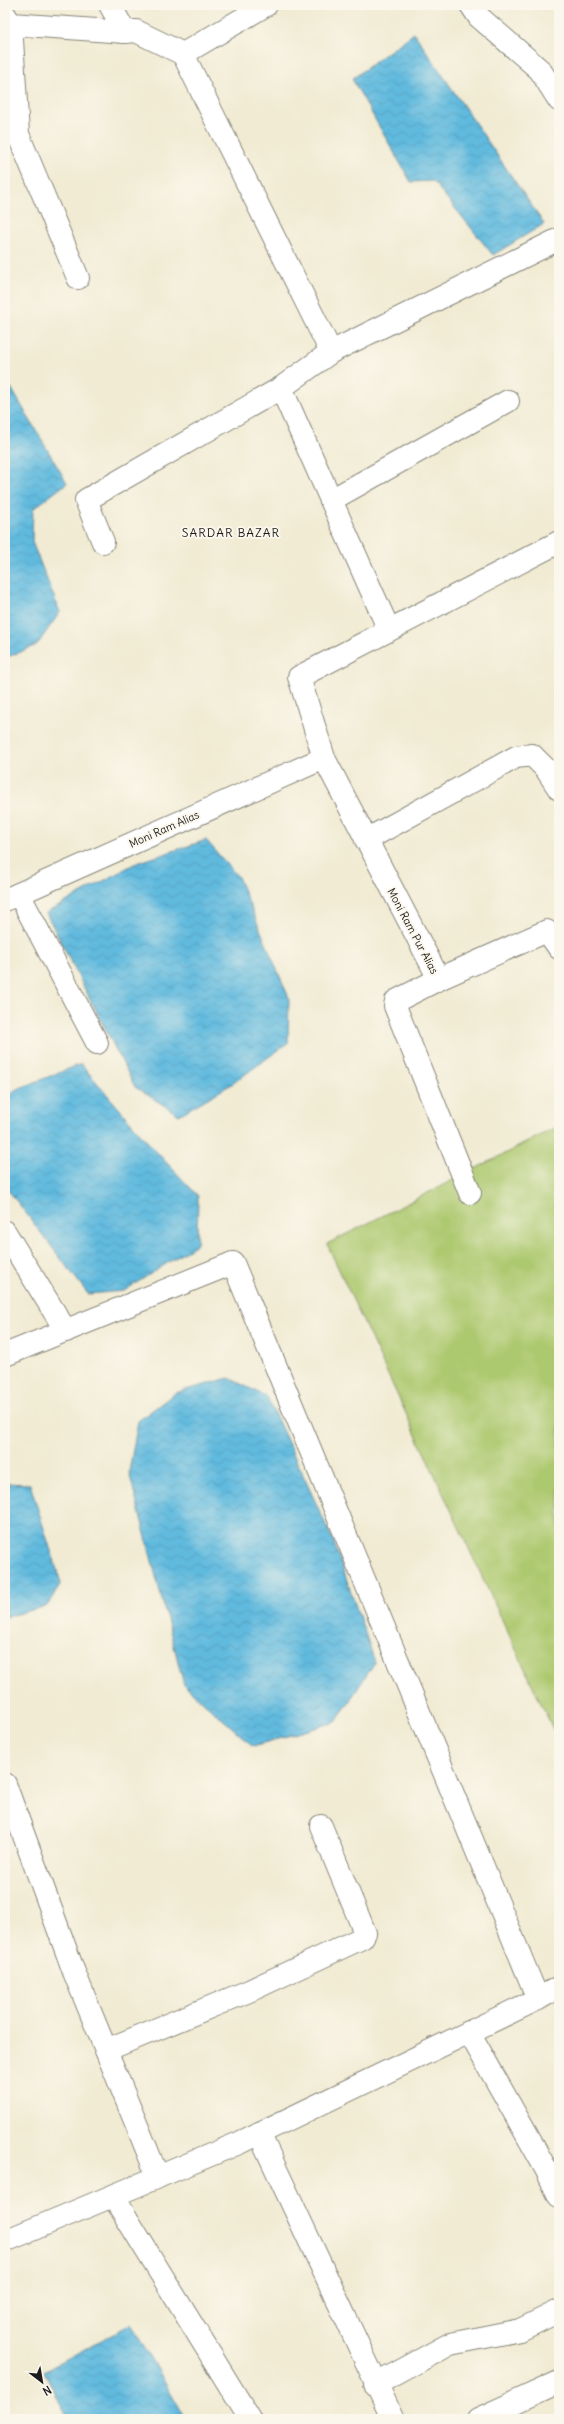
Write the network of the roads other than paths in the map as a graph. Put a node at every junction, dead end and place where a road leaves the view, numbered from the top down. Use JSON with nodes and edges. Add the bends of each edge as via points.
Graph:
{"nodes":[{"id":1,"x":110,"y":5,"type":"edge"},
{"id":2,"x":266,"y":5,"type":"edge"},
{"id":3,"x":470,"y":5,"type":"edge"},
{"id":4,"x":8,"y":20,"type":"edge"},
{"id":5,"x":125,"y":32,"type":"junction"},
{"id":6,"x":183,"y":54,"type":"junction"},
{"id":7,"x":559,"y":100,"type":"edge"},
{"id":8,"x":559,"y":239,"type":"edge"},
{"id":9,"x":78,"y":278,"type":"dead end"},
{"id":10,"x":331,"y":352,"type":"junction"},
{"id":11,"x":281,"y":388,"type":"junction"},
{"id":12,"x":508,"y":401,"type":"dead end"},
{"id":13,"x":331,"y":500,"type":"junction"},
{"id":14,"x":103,"y":542,"type":"dead end"},
{"id":15,"x":559,"y":542,"type":"edge"},
{"id":16,"x":388,"y":630,"type":"junction"},
{"id":17,"x":324,"y":758,"type":"junction"},
{"id":18,"x":559,"y":790,"type":"edge"},
{"id":19,"x":366,"y":840,"type":"junction"},
{"id":20,"x":12,"y":897,"type":"edge"},
{"id":21,"x":559,"y":948,"type":"edge"},
{"id":22,"x":439,"y":980,"type":"junction"},
{"id":23,"x":97,"y":1043,"type":"dead end"},
{"id":24,"x":470,"y":1193,"type":"dead end"},
{"id":25,"x":5,"y":1232,"type":"edge"},
{"id":26,"x":66,"y":1331,"type":"junction"},
{"id":27,"x":5,"y":1355,"type":"edge"},
{"id":28,"x":5,"y":1784,"type":"edge"},
{"id":29,"x":11,"y":1819,"type":"edge"},
{"id":30,"x":321,"y":1826,"type":"dead end"},
{"id":31,"x":559,"y":1987,"type":"edge"},
{"id":32,"x":538,"y":1999,"type":"junction"},
{"id":33,"x":469,"y":2032,"type":"junction"},
{"id":34,"x":106,"y":2050,"type":"junction"},
{"id":35,"x":259,"y":2133,"type":"junction"},
{"id":36,"x":553,"y":2166,"type":"edge"},
{"id":37,"x":158,"y":2177,"type":"junction"},
{"id":38,"x":113,"y":2196,"type":"junction"},
{"id":39,"x":559,"y":2196,"type":"edge"},
{"id":40,"x":5,"y":2241,"type":"edge"},
{"id":41,"x":559,"y":2311,"type":"edge"},
{"id":42,"x":559,"y":2382,"type":"edge"},
{"id":43,"x":375,"y":2385,"type":"junction"},
{"id":44,"x":250,"y":2419,"type":"edge"},
{"id":45,"x":393,"y":2419,"type":"edge"},
{"id":46,"x":478,"y":2419,"type":"edge"}],
"edges":[{"from":1,"to":5,"type":"street"},
{"from":2,"to":6,"type":"street"},
{"from":3,"to":7,"type":"street","via":[[479,17],[540,70]]},
{"from":4,"to":5,"type":"street"},
{"from":4,"to":9,"type":"street","via":[[18,134]]},
{"from":5,"to":6,"type":"street","via":[[136,31]]},
{"from":6,"to":10,"type":"street"},
{"from":8,"to":10,"type":"street"},
{"from":10,"to":11,"type":"street"},
{"from":11,"to":13,"type":"street"},
{"from":11,"to":14,"type":"street","via":[[86,500]]},
{"from":12,"to":13,"type":"street"},
{"from":13,"to":16,"type":"street"},
{"from":15,"to":16,"type":"street"},
{"from":16,"to":17,"type":"street","name":"Moni Ram Pur Alias","via":[[300,677]]},
{"from":17,"to":19,"type":"street","name":"Moni Ram Pur Alias"},
{"from":17,"to":20,"type":"street","name":"Moni Ram Alias"},
{"from":18,"to":19,"type":"street","via":[[546,769],[532,755],[516,757]]},
{"from":19,"to":22,"type":"street","name":"Moni Ram Pur Alias"},
{"from":20,"to":23,"type":"street"},
{"from":21,"to":22,"type":"street","name":"Moni Ram Pur Alias","via":[[547,931]]},
{"from":22,"to":24,"type":"street","via":[[396,1001],[395,1006]]},
{"from":25,"to":26,"type":"street"},
{"from":26,"to":27,"type":"street"},
{"from":26,"to":32,"type":"street","via":[[233,1262]]},
{"from":28,"to":29,"type":"street"},
{"from":29,"to":34,"type":"street"},
{"from":30,"to":34,"type":"street","via":[[365,1933],[362,1938],[248,1991]]},
{"from":31,"to":32,"type":"street"},
{"from":32,"to":33,"type":"street"},
{"from":33,"to":35,"type":"street"},
{"from":33,"to":36,"type":"street"},
{"from":34,"to":37,"type":"street"},
{"from":35,"to":37,"type":"street"},
{"from":35,"to":43,"type":"street"},
{"from":36,"to":39,"type":"street"},
{"from":37,"to":38,"type":"street"},
{"from":38,"to":40,"type":"street"},
{"from":38,"to":44,"type":"street"},
{"from":41,"to":43,"type":"street","via":[[520,2330],[450,2344]]},
{"from":42,"to":46,"type":"street"},
{"from":43,"to":45,"type":"street"}]}
